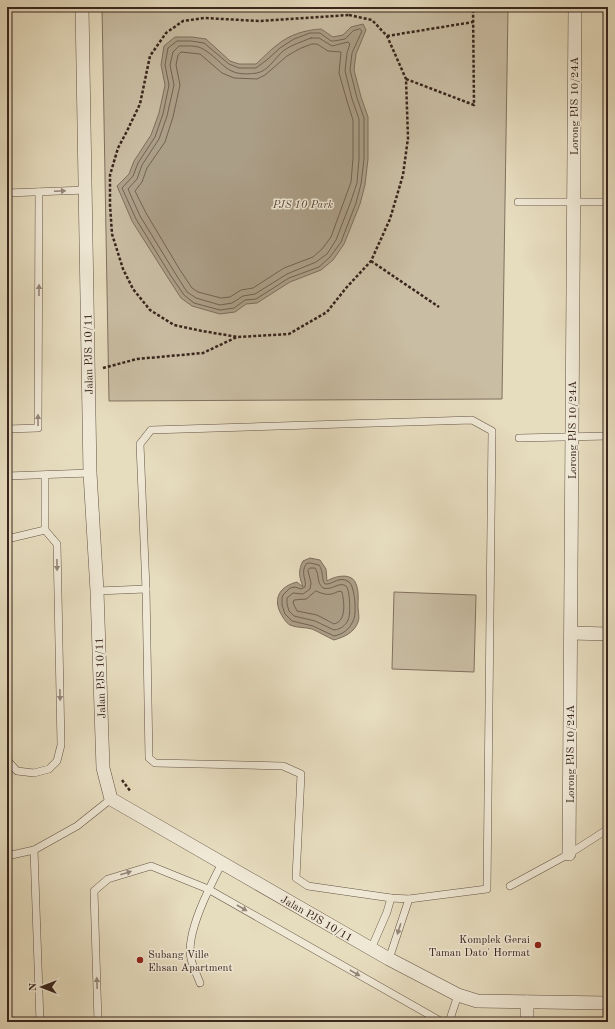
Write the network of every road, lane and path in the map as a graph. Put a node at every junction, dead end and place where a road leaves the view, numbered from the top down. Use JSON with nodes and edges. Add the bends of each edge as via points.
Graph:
{"nodes":[{"id":1,"x":82,"y":7,"type":"edge"},
{"id":2,"x":473,"y":7,"type":"edge"},
{"id":3,"x":575,"y":7,"type":"edge"},
{"id":4,"x":473,"y":22,"type":"junction"},
{"id":5,"x":387,"y":36,"type":"junction"},
{"id":6,"x":406,"y":80,"type":"junction"},
{"id":7,"x":86,"y":190,"type":"junction"},
{"id":8,"x":39,"y":192,"type":"junction"},
{"id":9,"x":7,"y":193,"type":"edge"},
{"id":10,"x":518,"y":202,"type":"dead end"},
{"id":11,"x":574,"y":202,"type":"junction"},
{"id":12,"x":608,"y":202,"type":"edge"},
{"id":13,"x":371,"y":261,"type":"junction"},
{"id":14,"x":439,"y":307,"type":"dead end"},
{"id":15,"x":238,"y":337,"type":"junction"},
{"id":16,"x":103,"y":360,"type":"dead end"},
{"id":17,"x":7,"y":429,"type":"edge"},
{"id":18,"x":608,"y":436,"type":"edge"},
{"id":19,"x":572,"y":437,"type":"junction"},
{"id":20,"x":519,"y":438,"type":"dead end"},
{"id":21,"x":90,"y":473,"type":"junction"},
{"id":22,"x":45,"y":475,"type":"junction"},
{"id":23,"x":7,"y":476,"type":"edge"},
{"id":24,"x":45,"y":530,"type":"junction"},
{"id":25,"x":7,"y":538,"type":"edge"},
{"id":26,"x":146,"y":589,"type":"junction"},
{"id":27,"x":97,"y":591,"type":"junction"},
{"id":28,"x":570,"y":633,"type":"junction"},
{"id":29,"x":608,"y":634,"type":"edge"},
{"id":30,"x":7,"y":736,"type":"edge"},
{"id":31,"x":122,"y":779,"type":"dead end"},
{"id":32,"x":135,"y":797,"type":"dead end"},
{"id":33,"x":111,"y":799,"type":"junction"},
{"id":34,"x":608,"y":829,"type":"edge"},
{"id":35,"x":34,"y":850,"type":"junction"},
{"id":36,"x":569,"y":854,"type":"junction"},
{"id":37,"x":7,"y":856,"type":"edge"},
{"id":38,"x":222,"y":863,"type":"junction"},
{"id":39,"x":510,"y":886,"type":"dead end"},
{"id":40,"x":208,"y":889,"type":"junction"},
{"id":41,"x":391,"y":898,"type":"junction"},
{"id":42,"x":409,"y":899,"type":"junction"},
{"id":43,"x":371,"y":949,"type":"junction"},
{"id":44,"x":389,"y":959,"type":"junction"},
{"id":45,"x":200,"y":982,"type":"dead end"},
{"id":46,"x":458,"y":995,"type":"junction"},
{"id":47,"x":527,"y":1002,"type":"junction"},
{"id":48,"x":608,"y":1003,"type":"edge"},
{"id":49,"x":40,"y":1022,"type":"edge"},
{"id":50,"x":98,"y":1022,"type":"edge"},
{"id":51,"x":442,"y":1022,"type":"edge"},
{"id":52,"x":449,"y":1022,"type":"edge"},
{"id":53,"x":526,"y":1022,"type":"edge"}],
"edges":[{"from":1,"to":7,"type":"street","name":"Jalan PJS 10/11"},
{"from":2,"to":4,"type":"path"},
{"from":3,"to":11,"type":"street","name":"Lorong PJS 10/24A"},
{"from":4,"to":5,"type":"path"},
{"from":4,"to":6,"type":"path","via":[[474,105]]},
{"from":5,"to":6,"type":"path"},
{"from":5,"to":15,"type":"path","via":[[372,20],[350,15],[260,22],[204,18],[183,22],[166,33],[150,56],[140,104],[118,148],[110,175],[112,234],[123,269],[133,289],[150,310],[174,325]]},
{"from":6,"to":13,"type":"path","via":[[408,138],[403,175],[390,219]]},
{"from":8,"to":7,"type":"lane","one_way":true},
{"from":7,"to":21,"type":"street","name":"Jalan PJS 10/11"},
{"from":8,"to":9,"type":"lane"},
{"from":17,"to":8,"type":"lane","one_way":true,"via":[[38,428]]},
{"from":10,"to":11,"type":"lane"},
{"from":11,"to":12,"type":"lane"},
{"from":11,"to":19,"type":"street","name":"Lorong PJS 10/24A"},
{"from":13,"to":14,"type":"path"},
{"from":13,"to":15,"type":"path","via":[[327,312],[289,334]]},
{"from":15,"to":16,"type":"path","via":[[203,353],[137,359],[103,368]]},
{"from":18,"to":19,"type":"lane"},
{"from":19,"to":20,"type":"lane"},
{"from":19,"to":28,"type":"street","name":"Lorong PJS 10/24A"},
{"from":21,"to":22,"type":"lane"},
{"from":21,"to":27,"type":"street","name":"Jalan PJS 10/11"},
{"from":22,"to":23,"type":"lane"},
{"from":22,"to":24,"type":"lane"},
{"from":24,"to":25,"type":"lane"},
{"from":24,"to":30,"type":"lane","one_way":true,"via":[[57,544],[60,744],[57,761],[49,769],[34,773],[17,771],[8,761]]},
{"from":26,"to":27,"type":"lane"},
{"from":26,"to":41,"type":"lane","via":[[149,758],[155,763],[283,766],[301,774],[296,878],[308,886]]},
{"from":26,"to":42,"type":"lane","via":[[140,444],[151,430],[472,420],[492,431],[487,889]]},
{"from":27,"to":33,"type":"street","name":"Jalan PJS 10/11","via":[[103,768]]},
{"from":28,"to":29,"type":"street"},
{"from":28,"to":36,"type":"street","name":"Lorong PJS 10/24A"},
{"from":31,"to":32,"type":"path"},
{"from":33,"to":35,"type":"lane","via":[[77,826]]},
{"from":33,"to":38,"type":"street","name":"Jalan PJS 10/11"},
{"from":34,"to":36,"type":"lane"},
{"from":35,"to":37,"type":"lane"},
{"from":35,"to":49,"type":"lane"},
{"from":36,"to":39,"type":"lane"},
{"from":38,"to":40,"type":"lane"},
{"from":38,"to":43,"type":"street","name":"Jalan PJS 10/11"},
{"from":40,"to":45,"type":"lane","via":[[192,934],[191,959]]},
{"from":50,"to":40,"type":"lane","one_way":true,"via":[[94,891],[108,879],[151,866]]},
{"from":40,"to":51,"type":"lane","one_way":true},
{"from":41,"to":42,"type":"lane"},
{"from":41,"to":43,"type":"lane"},
{"from":42,"to":44,"type":"lane","one_way":true},
{"from":43,"to":44,"type":"street","name":"Jalan PJS 10/11"},
{"from":44,"to":46,"type":"street","name":"Jalan PJS 10/11"},
{"from":46,"to":47,"type":"street","name":"Jalan PJS 10/11","via":[[477,1001]]},
{"from":46,"to":52,"type":"lane"},
{"from":47,"to":48,"type":"street","name":"Jalan PJS 10/11"},
{"from":47,"to":53,"type":"street"}]}
